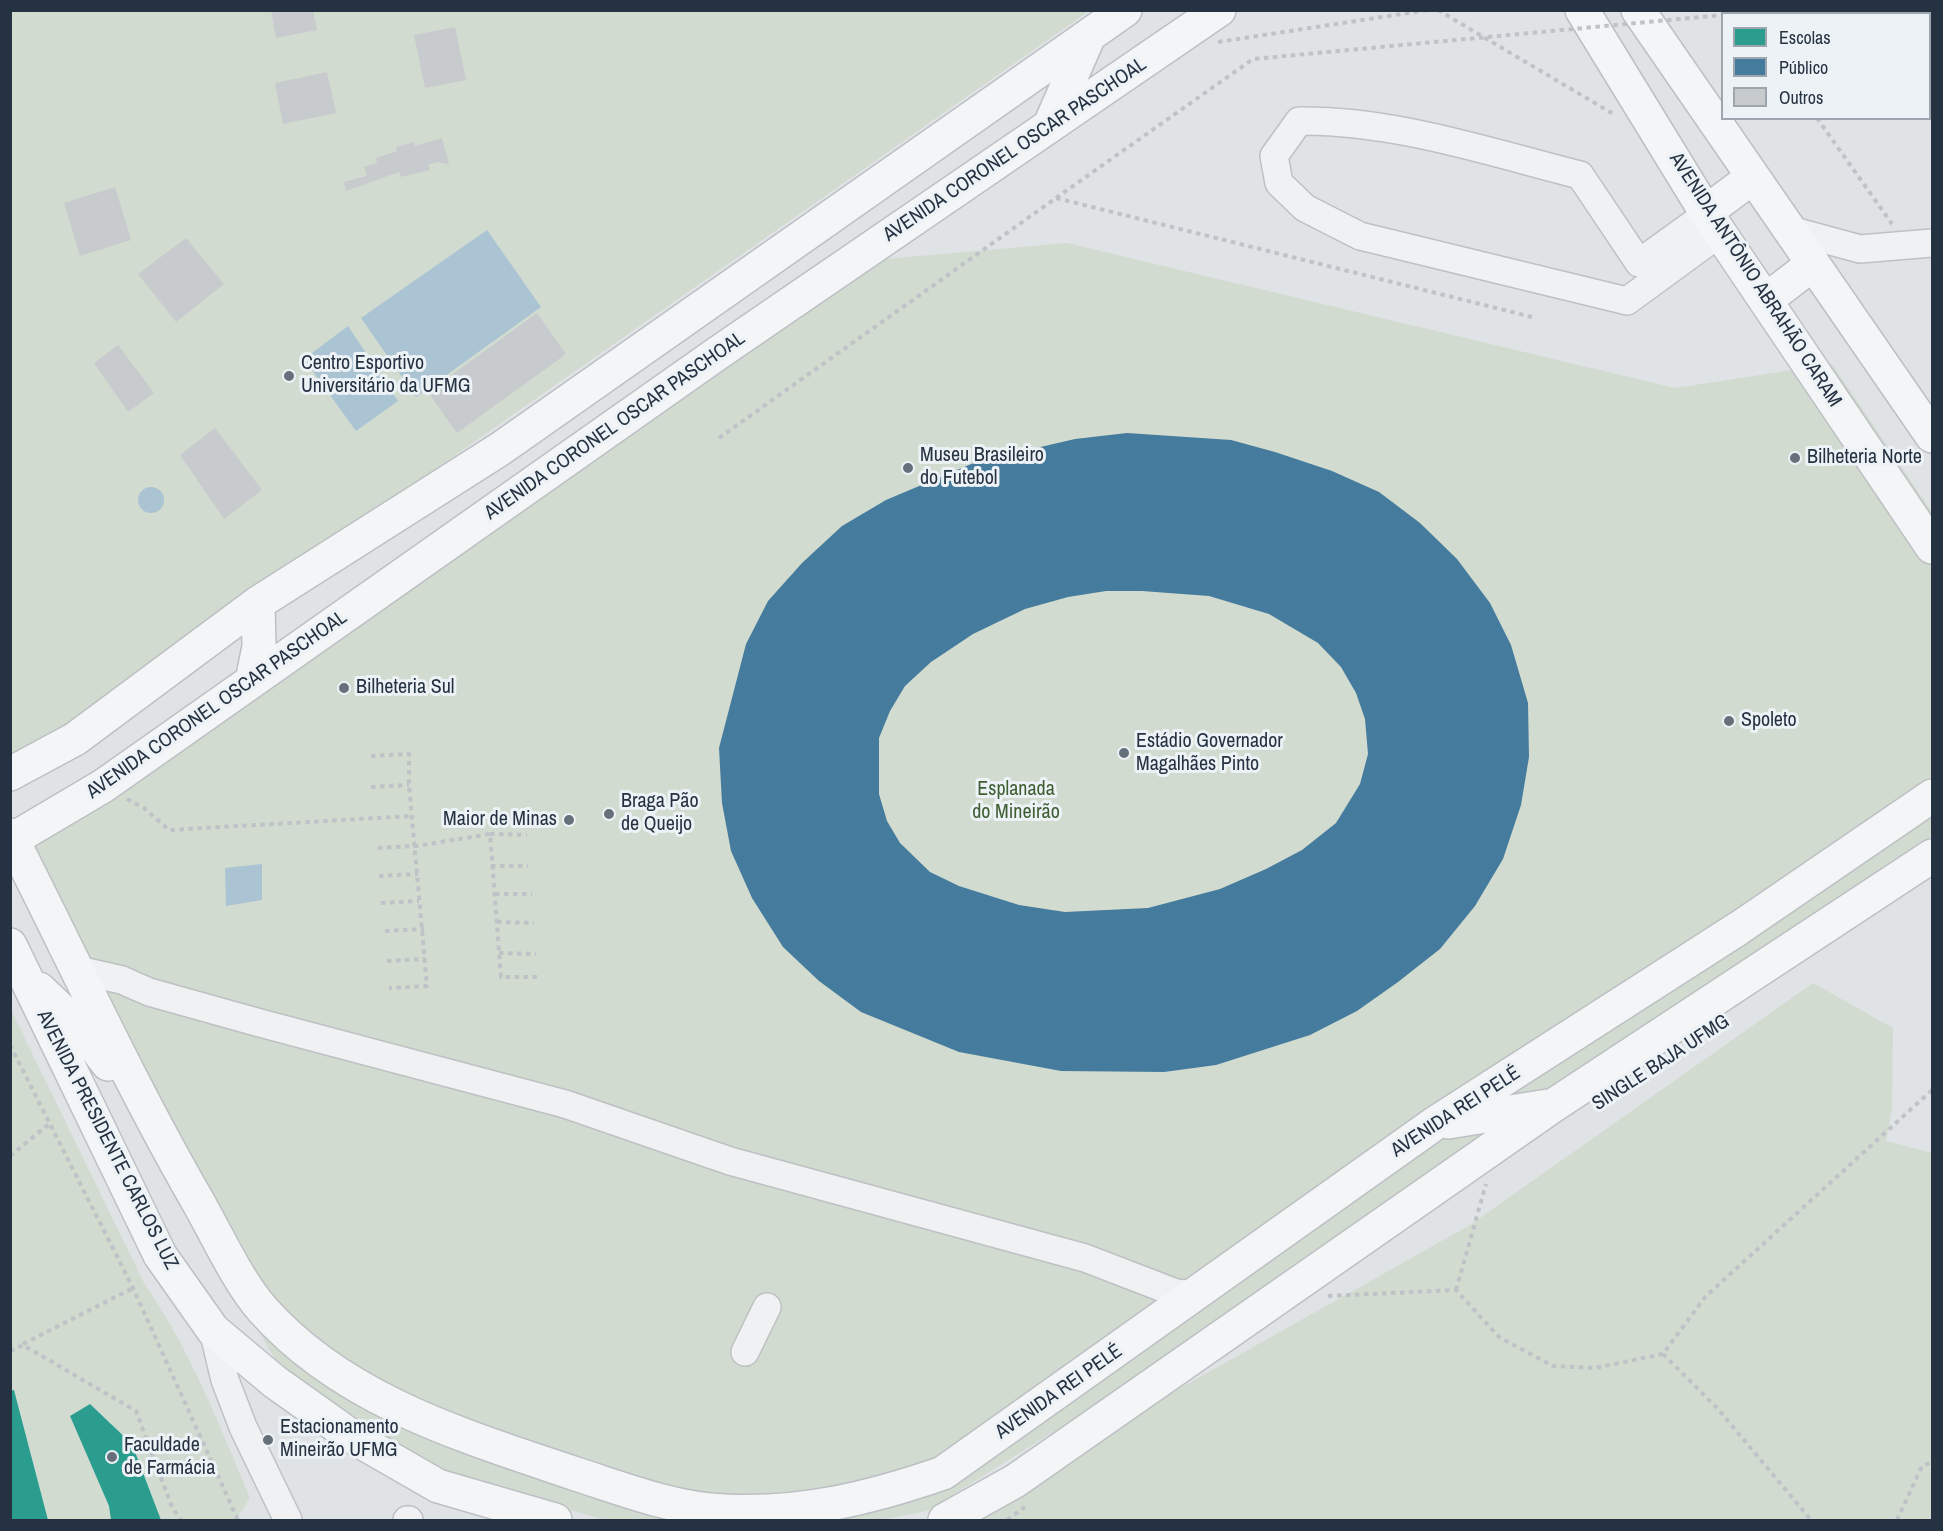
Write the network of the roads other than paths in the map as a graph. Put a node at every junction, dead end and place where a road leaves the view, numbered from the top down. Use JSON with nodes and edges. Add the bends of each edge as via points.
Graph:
{"nodes":[{"id":1,"x":1125,"y":10,"type":"edge"},
{"id":2,"x":1582,"y":10,"type":"edge"},
{"id":3,"x":1638,"y":10,"type":"edge"},
{"id":4,"x":1218,"y":26,"type":"edge"},
{"id":5,"x":1088,"y":38,"type":"junction"},
{"id":6,"x":1050,"y":125,"type":"junction"},
{"id":7,"x":1753,"y":177,"type":"junction"},
{"id":8,"x":1711,"y":220,"type":"junction"},
{"id":9,"x":1790,"y":230,"type":"junction"},
{"id":10,"x":1932,"y":243,"type":"edge"},
{"id":11,"x":1813,"y":264,"type":"junction"},
{"id":12,"x":1766,"y":300,"type":"junction"},
{"id":13,"x":1932,"y":436,"type":"edge"},
{"id":14,"x":500,"y":449,"type":"junction"},
{"id":15,"x":556,"y":466,"type":"junction"},
{"id":16,"x":1898,"y":497,"type":"junction"},
{"id":17,"x":1932,"y":514,"type":"edge"},
{"id":18,"x":1932,"y":547,"type":"edge"},
{"id":19,"x":258,"y":603,"type":"junction"},
{"id":20,"x":252,"y":681,"type":"junction"},
{"id":21,"x":10,"y":774,"type":"edge"},
{"id":22,"x":1932,"y":796,"type":"edge"},
{"id":23,"x":11,"y":839,"type":"edge"},
{"id":24,"x":1932,"y":856,"type":"edge"},
{"id":25,"x":1839,"y":861,"type":"junction"},
{"id":26,"x":1803,"y":942,"type":"junction"},
{"id":27,"x":10,"y":945,"type":"edge"},
{"id":28,"x":78,"y":970,"type":"junction"},
{"id":29,"x":26,"y":977,"type":"junction"},
{"id":30,"x":1554,"y":1105,"type":"junction"},
{"id":31,"x":1434,"y":1124,"type":"junction"},
{"id":32,"x":176,"y":1164,"type":"junction"},
{"id":33,"x":1195,"y":1295,"type":"junction"},
{"id":34,"x":767,"y":1306,"type":"dead end"},
{"id":35,"x":213,"y":1330,"type":"junction"},
{"id":36,"x":1228,"y":1335,"type":"junction"},
{"id":37,"x":745,"y":1352,"type":"dead end"},
{"id":38,"x":288,"y":1521,"type":"edge"},
{"id":39,"x":555,"y":1521,"type":"edge"},
{"id":40,"x":945,"y":1521,"type":"edge"}],
"edges":[{"from":1,"to":5,"type":"main road"},
{"from":2,"to":8,"type":"main road","name":"AVENIDA ANTÔNIO ABRAHÃO CARAM"},
{"from":3,"to":7,"type":"main road"},
{"from":4,"to":6,"type":"main road","name":"AVENIDA CORONEL OSCAR PASCHOAL"},
{"from":5,"to":6,"type":"main road"},
{"from":5,"to":14,"type":"main road"},
{"from":6,"to":15,"type":"main road","name":"AVENIDA CORONEL OSCAR PASCHOAL"},
{"from":7,"to":8,"type":"main road"},
{"from":7,"to":9,"type":"main road"},
{"from":8,"to":8,"type":"lane","via":[[1639,263],[1580,175],[1386,128],[1334,120],[1299,120],[1274,156],[1279,183],[1305,208],[1360,236],[1627,301]]},
{"from":8,"to":12,"type":"main road","name":"AVENIDA ANTÔNIO ABRAHÃO CARAM"},
{"from":9,"to":10,"type":"lane","via":[[1860,249]]},
{"from":9,"to":11,"type":"main road"},
{"from":11,"to":12,"type":"main road"},
{"from":11,"to":13,"type":"main road"},
{"from":12,"to":16,"type":"main road","name":"AVENIDA ANTÔNIO ABRAHÃO CARAM"},
{"from":14,"to":15,"type":"main road"},
{"from":14,"to":19,"type":"main road"},
{"from":15,"to":20,"type":"main road","name":"AVENIDA CORONEL OSCAR PASCHOAL"},
{"from":16,"to":17,"type":"lane"},
{"from":16,"to":18,"type":"main road","name":"AVENIDA ANTÔNIO ABRAHÃO CARAM"},
{"from":19,"to":20,"type":"main road","via":[[259,647]]},
{"from":19,"to":21,"type":"main road","via":[[75,739]]},
{"from":20,"to":23,"type":"main road","name":"AVENIDA CORONEL OSCAR PASCHOAL","via":[[103,786]]},
{"from":22,"to":25,"type":"main road","name":"AVENIDA REI PELÉ"},
{"from":23,"to":28,"type":"main road"},
{"from":24,"to":26,"type":"main road"},
{"from":25,"to":26,"type":"main road"},
{"from":25,"to":31,"type":"main road","name":"AVENIDA REI PELÉ"},
{"from":26,"to":30,"type":"main road"},
{"from":27,"to":29,"type":"main road","name":"AVENIDA PRESIDENTE CARLOS LUZ"},
{"from":28,"to":32,"type":"main road"},
{"from":28,"to":33,"type":"lane","via":[[565,1104],[730,1161],[1085,1258],[1176,1293]]},
{"from":29,"to":32,"type":"main road","via":[[88,1036],[152,1135]]},
{"from":29,"to":35,"type":"main road","name":"AVENIDA PRESIDENTE CARLOS LUZ","via":[[160,1255]]},
{"from":30,"to":31,"type":"main road"},
{"from":30,"to":36,"type":"main road"},
{"from":31,"to":33,"type":"main road","name":"AVENIDA REI PELÉ"},
{"from":32,"to":33,"type":"main road","name":"AVENIDA REI PELÉ","via":[[260,1307],[289,1336],[363,1390],[432,1425],[649,1498],[722,1512],[805,1510],[894,1490],[943,1473]]},
{"from":33,"to":36,"type":"main road"},
{"from":34,"to":37,"type":"lane"},
{"from":35,"to":38,"type":"lane","via":[[225,1380],[243,1427]]},
{"from":35,"to":39,"type":"main road","name":"AVENIDA PRESIDENTE CARLOS LUZ","via":[[274,1382],[351,1436],[438,1486]]},
{"from":36,"to":40,"type":"main road","via":[[1021,1494]]}]}
